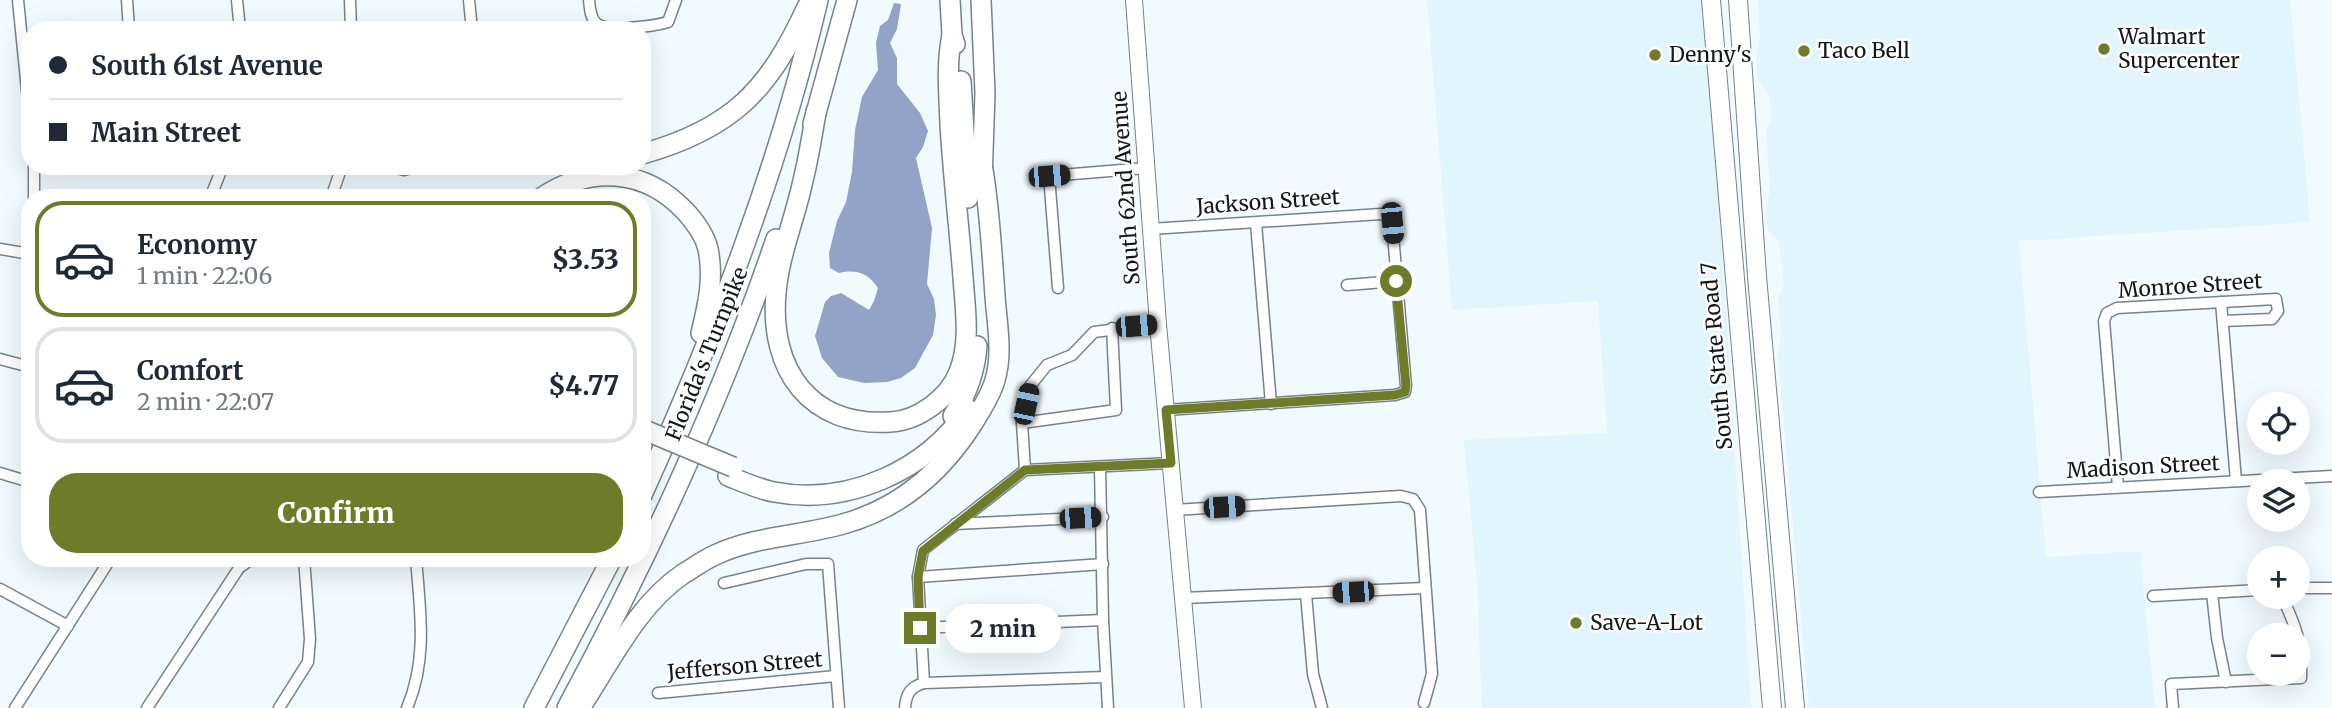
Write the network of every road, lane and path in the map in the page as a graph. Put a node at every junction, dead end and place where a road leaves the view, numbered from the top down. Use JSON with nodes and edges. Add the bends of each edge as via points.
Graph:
{"nodes":[{"id":1,"x":18,"y":0,"type":"edge"},
{"id":2,"x":127,"y":0,"type":"edge"},
{"id":3,"x":237,"y":0,"type":"edge"},
{"id":4,"x":350,"y":0,"type":"edge"},
{"id":5,"x":469,"y":0,"type":"edge"},
{"id":6,"x":589,"y":0,"type":"edge"},
{"id":7,"x":676,"y":0,"type":"edge"},
{"id":8,"x":810,"y":0,"type":"edge"},
{"id":9,"x":818,"y":0,"type":"edge"},
{"id":10,"x":847,"y":0,"type":"edge"},
{"id":11,"x":950,"y":0,"type":"edge"},
{"id":12,"x":981,"y":0,"type":"edge"},
{"id":13,"x":1134,"y":0,"type":"edge"},
{"id":14,"x":1711,"y":0,"type":"edge"},
{"id":15,"x":1738,"y":0,"type":"edge"},
{"id":16,"x":128,"y":21,"type":"edge"},
{"id":17,"x":239,"y":21,"type":"edge"},
{"id":18,"x":351,"y":21,"type":"edge"},
{"id":19,"x":471,"y":21,"type":"edge"},
{"id":20,"x":594,"y":21,"type":"edge"},
{"id":21,"x":651,"y":25,"type":"edge"},
{"id":22,"x":21,"y":30,"type":"edge"},
{"id":23,"x":952,"y":34,"type":"junction"},
{"id":24,"x":816,"y":112,"type":"junction"},
{"id":25,"x":651,"y":152,"type":"edge"},
{"id":26,"x":1146,"y":169,"type":"junction"},
{"id":27,"x":983,"y":170,"type":"junction"},
{"id":28,"x":573,"y":175,"type":"edge"},
{"id":29,"x":598,"y":175,"type":"edge"},
{"id":30,"x":598,"y":175,"type":"edge"},
{"id":31,"x":544,"y":189,"type":"edge"},
{"id":32,"x":555,"y":189,"type":"edge"},
{"id":33,"x":1256,"y":223,"type":"junction"},
{"id":34,"x":1151,"y":229,"type":"junction"},
{"id":35,"x":0,"y":249,"type":"edge"},
{"id":36,"x":21,"y":252,"type":"edge"},
{"id":37,"x":1396,"y":281,"type":"junction"},
{"id":38,"x":1347,"y":285,"type":"dead end"},
{"id":39,"x":1058,"y":288,"type":"dead end"},
{"id":40,"x":2221,"y":302,"type":"junction"},
{"id":41,"x":2223,"y":321,"type":"junction"},
{"id":42,"x":1158,"y":324,"type":"junction"},
{"id":43,"x":1112,"y":328,"type":"junction"},
{"id":44,"x":0,"y":359,"type":"edge"},
{"id":45,"x":21,"y":365,"type":"edge"},
{"id":46,"x":688,"y":393,"type":"junction"},
{"id":47,"x":1271,"y":404,"type":"junction"},
{"id":48,"x":1166,"y":410,"type":"junction"},
{"id":49,"x":1022,"y":423,"type":"junction"},
{"id":50,"x":651,"y":433,"type":"edge"},
{"id":51,"x":651,"y":443,"type":"edge"},
{"id":52,"x":1171,"y":463,"type":"junction"},
{"id":53,"x":1100,"y":467,"type":"junction"},
{"id":54,"x":1025,"y":470,"type":"junction"},
{"id":55,"x":731,"y":472,"type":"junction"},
{"id":56,"x":0,"y":473,"type":"edge"},
{"id":57,"x":651,"y":475,"type":"edge"},
{"id":58,"x":2332,"y":477,"type":"edge"},
{"id":59,"x":21,"y":479,"type":"edge"},
{"id":60,"x":2236,"y":481,"type":"junction"},
{"id":61,"x":2118,"y":487,"type":"junction"},
{"id":62,"x":2039,"y":492,"type":"dead end"},
{"id":63,"x":1174,"y":510,"type":"junction"},
{"id":64,"x":1103,"y":517,"type":"junction"},
{"id":65,"x":955,"y":524,"type":"junction"},
{"id":66,"x":1756,"y":528,"type":"junction"},
{"id":67,"x":651,"y":541,"type":"edge"},
{"id":68,"x":1758,"y":550,"type":"junction"},
{"id":69,"x":1103,"y":564,"type":"junction"},
{"id":70,"x":105,"y":567,"type":"edge"},
{"id":71,"x":240,"y":567,"type":"edge"},
{"id":72,"x":305,"y":567,"type":"edge"},
{"id":73,"x":416,"y":567,"type":"edge"},
{"id":74,"x":607,"y":567,"type":"edge"},
{"id":75,"x":638,"y":567,"type":"edge"},
{"id":76,"x":1783,"y":572,"type":"junction"},
{"id":77,"x":918,"y":577,"type":"junction"},
{"id":78,"x":724,"y":583,"type":"dead end"},
{"id":79,"x":2330,"y":587,"type":"edge"},
{"id":80,"x":1425,"y":588,"type":"junction"},
{"id":81,"x":2310,"y":588,"type":"edge"},
{"id":82,"x":0,"y":589,"type":"edge"},
{"id":83,"x":2247,"y":591,"type":"edge"},
{"id":84,"x":2212,"y":593,"type":"junction"},
{"id":85,"x":1306,"y":594,"type":"junction"},
{"id":86,"x":2153,"y":596,"type":"dead end"},
{"id":87,"x":1183,"y":598,"type":"junction"},
{"id":88,"x":2287,"y":609,"type":"edge"},
{"id":89,"x":1103,"y":620,"type":"junction"},
{"id":90,"x":68,"y":626,"type":"junction"},
{"id":91,"x":920,"y":628,"type":"junction"},
{"id":92,"x":836,"y":676,"type":"junction"},
{"id":93,"x":1105,"y":677,"type":"junction"},
{"id":94,"x":924,"y":682,"type":"junction"},
{"id":95,"x":2226,"y":682,"type":"junction"},
{"id":96,"x":658,"y":693,"type":"dead end"},
{"id":97,"x":1424,"y":702,"type":"dead end"},
{"id":98,"x":15,"y":708,"type":"edge"},
{"id":99,"x":147,"y":708,"type":"edge"},
{"id":100,"x":279,"y":708,"type":"edge"},
{"id":101,"x":407,"y":708,"type":"edge"},
{"id":102,"x":534,"y":708,"type":"edge"},
{"id":103,"x":567,"y":708,"type":"edge"},
{"id":104,"x":580,"y":708,"type":"edge"},
{"id":105,"x":839,"y":708,"type":"edge"},
{"id":106,"x":905,"y":708,"type":"edge"},
{"id":107,"x":1108,"y":708,"type":"edge"},
{"id":108,"x":1193,"y":708,"type":"edge"},
{"id":109,"x":1322,"y":708,"type":"edge"},
{"id":110,"x":1772,"y":708,"type":"edge"},
{"id":111,"x":1795,"y":708,"type":"edge"},
{"id":112,"x":2173,"y":708,"type":"edge"}],
"edges":[{"from":1,"to":22,"type":"street"},
{"from":2,"to":16,"type":"street"},
{"from":3,"to":17,"type":"street"},
{"from":4,"to":18,"type":"street"},
{"from":5,"to":19,"type":"street"},
{"from":6,"to":20,"type":"street"},
{"from":7,"to":21,"type":"street","via":[[668,22]]},
{"from":8,"to":25,"type":"highway","via":[[789,46],[746,102],[716,125]]},
{"from":9,"to":46,"type":"highway","name":"Florida's Turnpike","via":[[765,187]]},
{"from":10,"to":24,"type":"highway","name":"Florida's Turnpike"},
{"from":11,"to":23,"type":"highway"},
{"from":12,"to":27,"type":"highway"},
{"from":13,"to":26,"type":"street","name":"South 62nd Avenue"},
{"from":14,"to":66,"type":"main road","name":"South State Road 7"},
{"from":15,"to":76,"type":"main road","via":[[1756,276]]},
{"from":23,"to":24,"type":"highway","via":[[949,93],[966,351],[959,375],[944,395],[922,414],[899,422],[849,420],[825,411],[803,393],[780,348],[776,293]]},
{"from":23,"to":55,"type":"highway","via":[[962,100],[977,349],[966,395],[951,419],[927,440],[894,462],[853,479],[788,484]]},
{"from":24,"to":67,"type":"highway","name":"Florida's Turnpike","via":[[760,289]]},
{"from":26,"to":34,"type":"street","name":"South 62nd Avenue"},
{"from":26,"to":39,"type":"street","via":[[1049,176]]},
{"from":27,"to":55,"type":"highway","via":[[979,214],[988,351],[971,404],[955,428],[929,453],[898,473],[853,489],[818,494],[775,492]]},
{"from":27,"to":104,"type":"highway","via":[[1000,355],[995,382],[956,450],[915,489],[873,514],[739,547],[680,576],[634,624]]},
{"from":28,"to":31,"type":"highway"},
{"from":29,"to":32,"type":"highway"},
{"from":30,"to":46,"type":"highway","via":[[636,179],[675,201],[708,246],[709,300]]},
{"from":33,"to":34,"type":"street","name":"Jackson Street"},
{"from":33,"to":37,"type":"street","name":"Jackson Street","via":[[1388,216]]},
{"from":33,"to":47,"type":"street"},
{"from":34,"to":42,"type":"street","name":"South 62nd Avenue"},
{"from":35,"to":36,"type":"street"},
{"from":37,"to":38,"type":"street"},
{"from":37,"to":47,"type":"street","via":[[1405,392]]},
{"from":40,"to":41,"type":"street"},
{"from":40,"to":41,"type":"street","name":"Monroe Street","via":[[2276,299],[2278,311],[2272,318]]},
{"from":40,"to":61,"type":"street","name":"Monroe Street","via":[[2117,308],[2107,313]]},
{"from":41,"to":60,"type":"street"},
{"from":42,"to":43,"type":"street"},
{"from":42,"to":48,"type":"street","name":"South 62nd Avenue"},
{"from":43,"to":49,"type":"street","via":[[1094,332],[1072,355],[1046,365],[1030,386]]},
{"from":43,"to":49,"type":"street","via":[[1116,410]]},
{"from":44,"to":45,"type":"street"},
{"from":46,"to":57,"type":"highway","name":"Florida's Turnpike"},
{"from":47,"to":48,"type":"street"},
{"from":48,"to":52,"type":"street","name":"South 62nd Avenue"},
{"from":49,"to":54,"type":"street"},
{"from":50,"to":55,"type":"highway","bridge":true},
{"from":51,"to":55,"type":"highway"},
{"from":52,"to":53,"type":"street"},
{"from":52,"to":63,"type":"street","name":"South 62nd Avenue"},
{"from":53,"to":54,"type":"street"},
{"from":53,"to":64,"type":"street"},
{"from":54,"to":65,"type":"street"},
{"from":56,"to":59,"type":"street"},
{"from":58,"to":60,"type":"street","name":"Madison Street"},
{"from":60,"to":61,"type":"street","name":"Madison Street"},
{"from":61,"to":62,"type":"street","name":"Madison Street"},
{"from":63,"to":80,"type":"street","via":[[1401,496],[1413,499],[1420,510]]},
{"from":63,"to":87,"type":"street","name":"South 62nd Avenue"},
{"from":64,"to":65,"type":"street"},
{"from":64,"to":69,"type":"street"},
{"from":65,"to":77,"type":"street","via":[[923,551]]},
{"from":66,"to":68,"type":"main road","name":"South State Road 7"},
{"from":66,"to":76,"type":"main road"},
{"from":68,"to":76,"type":"main road"},
{"from":68,"to":110,"type":"main road","name":"South State Road 7"},
{"from":69,"to":77,"type":"street"},
{"from":69,"to":89,"type":"street"},
{"from":70,"to":90,"type":"street"},
{"from":71,"to":99,"type":"street"},
{"from":72,"to":100,"type":"street","via":[[308,663]]},
{"from":73,"to":101,"type":"street","via":[[421,650],[417,685]]},
{"from":74,"to":102,"type":"highway"},
{"from":75,"to":103,"type":"highway","name":"Florida's Turnpike"},
{"from":76,"to":111,"type":"main road"},
{"from":77,"to":91,"type":"street"},
{"from":78,"to":92,"type":"street","via":[[806,564],[828,564]]},
{"from":79,"to":81,"type":"street"},
{"from":80,"to":85,"type":"street"},
{"from":80,"to":97,"type":"street","via":[[1432,674]]},
{"from":82,"to":90,"type":"street"},
{"from":83,"to":84,"type":"street"},
{"from":84,"to":86,"type":"street"},
{"from":84,"to":95,"type":"street"},
{"from":85,"to":87,"type":"street"},
{"from":85,"to":109,"type":"street","via":[[1313,674]]},
{"from":87,"to":108,"type":"street","name":"South 62nd Avenue"},
{"from":88,"to":95,"type":"street","via":[[2302,651],[2301,678]]},
{"from":89,"to":91,"type":"street"},
{"from":89,"to":93,"type":"street"},
{"from":90,"to":98,"type":"street"},
{"from":91,"to":94,"type":"street"},
{"from":92,"to":96,"type":"street","name":"Jefferson Street"},
{"from":92,"to":105,"type":"street"},
{"from":93,"to":94,"type":"street"},
{"from":93,"to":107,"type":"street"},
{"from":94,"to":106,"type":"street","via":[[909,691]]},
{"from":95,"to":112,"type":"street","via":[[2171,684]]}]}
